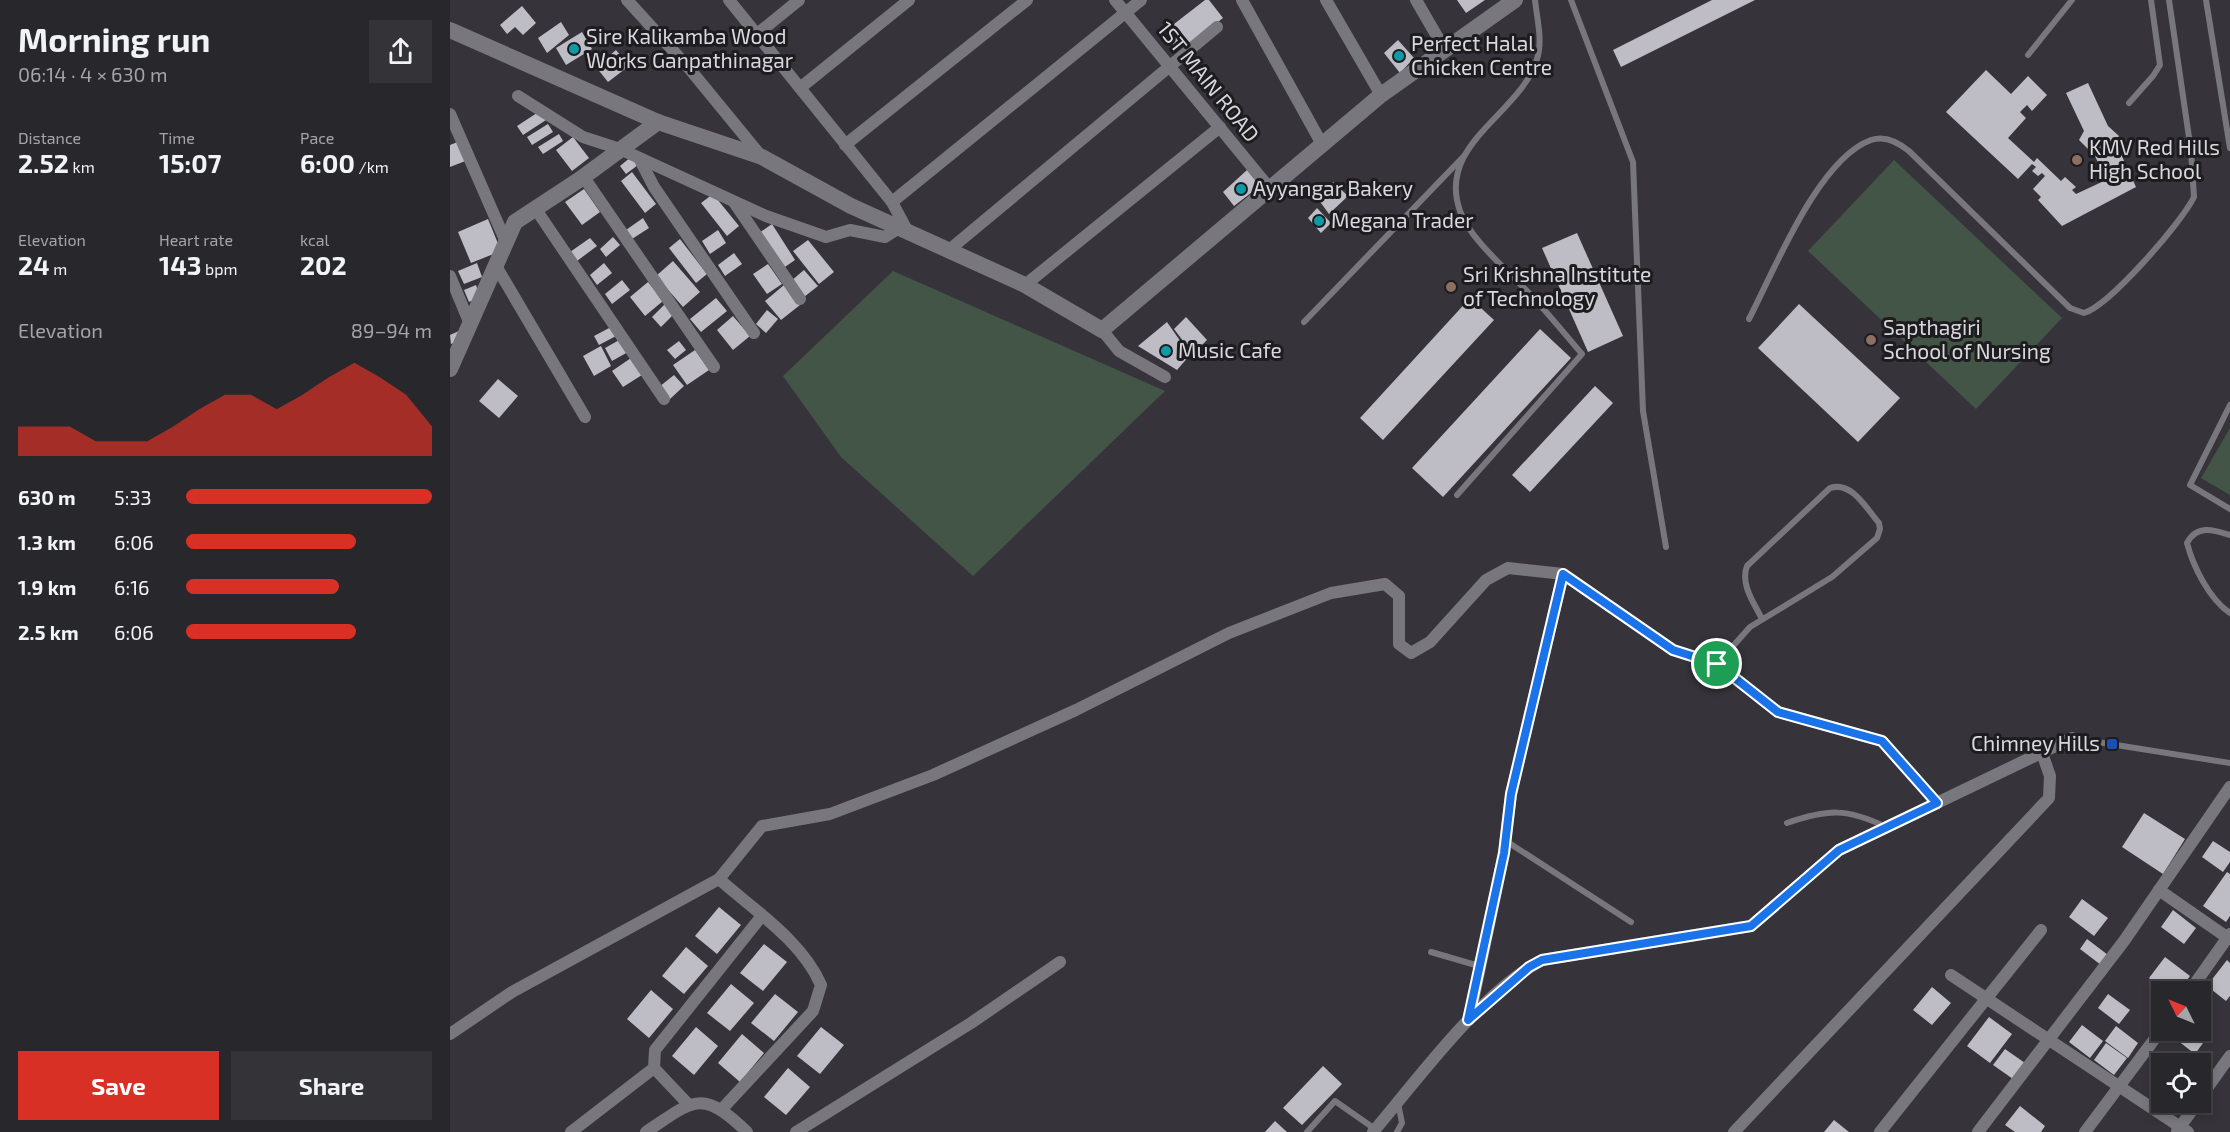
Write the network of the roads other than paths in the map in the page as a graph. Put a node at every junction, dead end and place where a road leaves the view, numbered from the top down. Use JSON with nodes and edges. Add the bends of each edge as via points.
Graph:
{"nodes":[{"id":1,"x":627,"y":0,"type":"edge"},
{"id":2,"x":729,"y":0,"type":"edge"},
{"id":3,"x":799,"y":0,"type":"edge"},
{"id":4,"x":909,"y":0,"type":"edge"},
{"id":5,"x":1027,"y":0,"type":"edge"},
{"id":6,"x":1115,"y":0,"type":"edge"},
{"id":7,"x":1141,"y":0,"type":"edge"},
{"id":8,"x":1242,"y":0,"type":"edge"},
{"id":9,"x":1326,"y":0,"type":"edge"},
{"id":10,"x":1416,"y":0,"type":"edge"},
{"id":11,"x":1515,"y":0,"type":"edge"},
{"id":12,"x":1535,"y":0,"type":"edge"},
{"id":13,"x":1571,"y":0,"type":"edge"},
{"id":14,"x":2072,"y":0,"type":"edge"},
{"id":15,"x":2151,"y":0,"type":"edge"},
{"id":16,"x":2169,"y":0,"type":"edge"},
{"id":17,"x":2206,"y":0,"type":"edge"},
{"id":18,"x":1125,"y":12,"type":"junction"},
{"id":19,"x":1217,"y":27,"type":"dead end"},
{"id":20,"x":450,"y":30,"type":"edge"},
{"id":21,"x":756,"y":35,"type":"junction"},
{"id":22,"x":1445,"y":50,"type":"junction"},
{"id":23,"x":2028,"y":55,"type":"dead end"},
{"id":24,"x":1171,"y":67,"type":"junction"},
{"id":25,"x":800,"y":88,"type":"junction"},
{"id":26,"x":1381,"y":95,"type":"junction"},
{"id":27,"x":518,"y":96,"type":"dead end"},
{"id":28,"x":2129,"y":103,"type":"dead end"},
{"id":29,"x":450,"y":114,"type":"edge"},
{"id":30,"x":658,"y":122,"type":"junction"},
{"id":31,"x":1220,"y":127,"type":"junction"},
{"id":32,"x":845,"y":145,"type":"junction"},
{"id":33,"x":1323,"y":146,"type":"junction"},
{"id":34,"x":2230,"y":148,"type":"edge"},
{"id":35,"x":620,"y":149,"type":"junction"},
{"id":36,"x":1466,"y":154,"type":"junction"},
{"id":37,"x":762,"y":157,"type":"junction"},
{"id":38,"x":639,"y":158,"type":"junction"},
{"id":39,"x":583,"y":176,"type":"junction"},
{"id":40,"x":1271,"y":190,"type":"junction"},
{"id":41,"x":734,"y":201,"type":"junction"},
{"id":42,"x":892,"y":202,"type":"junction"},
{"id":43,"x":535,"y":208,"type":"junction"},
{"id":44,"x":904,"y":230,"type":"junction"},
{"id":45,"x":506,"y":242,"type":"junction"},
{"id":46,"x":949,"y":250,"type":"junction"},
{"id":47,"x":496,"y":266,"type":"junction"},
{"id":48,"x":450,"y":276,"type":"edge"},
{"id":49,"x":1025,"y":285,"type":"junction"},
{"id":50,"x":800,"y":299,"type":"dead end"},
{"id":51,"x":1749,"y":319,"type":"dead end"},
{"id":52,"x":1304,"y":322,"type":"dead end"},
{"id":53,"x":470,"y":324,"type":"junction"},
{"id":54,"x":1102,"y":330,"type":"junction"},
{"id":55,"x":754,"y":333,"type":"dead end"},
{"id":56,"x":714,"y":367,"type":"dead end"},
{"id":57,"x":450,"y":369,"type":"edge"},
{"id":58,"x":1165,"y":377,"type":"dead end"},
{"id":59,"x":664,"y":399,"type":"dead end"},
{"id":60,"x":2230,"y":405,"type":"edge"},
{"id":61,"x":585,"y":417,"type":"dead end"},
{"id":62,"x":1457,"y":495,"type":"dead end"},
{"id":63,"x":2230,"y":509,"type":"edge"},
{"id":64,"x":2230,"y":535,"type":"edge"},
{"id":65,"x":1666,"y":547,"type":"dead end"},
{"id":66,"x":1563,"y":574,"type":"junction"},
{"id":67,"x":2230,"y":613,"type":"edge"},
{"id":68,"x":1762,"y":619,"type":"junction"},
{"id":69,"x":1717,"y":664,"type":"junction"},
{"id":70,"x":2072,"y":738,"type":"joint"},
{"id":71,"x":2043,"y":753,"type":"junction"},
{"id":72,"x":2230,"y":763,"type":"edge"},
{"id":73,"x":2230,"y":787,"type":"edge"},
{"id":74,"x":1937,"y":803,"type":"junction"},
{"id":75,"x":1787,"y":823,"type":"dead end"},
{"id":76,"x":1886,"y":827,"type":"junction"},
{"id":77,"x":1506,"y":841,"type":"junction"},
{"id":78,"x":719,"y":879,"type":"junction"},
{"id":79,"x":2159,"y":890,"type":"junction"},
{"id":80,"x":761,"y":917,"type":"junction"},
{"id":81,"x":1631,"y":922,"type":"dead end"},
{"id":82,"x":2041,"y":930,"type":"dead end"},
{"id":83,"x":2229,"y":936,"type":"edge"},
{"id":84,"x":1431,"y":952,"type":"dead end"},
{"id":85,"x":1060,"y":962,"type":"dead end"},
{"id":86,"x":1479,"y":966,"type":"junction"},
{"id":87,"x":1951,"y":975,"type":"dead end"},
{"id":88,"x":2197,"y":981,"type":"edge"},
{"id":89,"x":1984,"y":998,"type":"junction"},
{"id":90,"x":1468,"y":1020,"type":"junction"},
{"id":91,"x":450,"y":1034,"type":"edge"},
{"id":92,"x":2049,"y":1040,"type":"junction"},
{"id":93,"x":2153,"y":1041,"type":"edge"},
{"id":94,"x":2230,"y":1056,"type":"edge"},
{"id":95,"x":654,"y":1068,"type":"junction"},
{"id":96,"x":2211,"y":1083,"type":"edge"},
{"id":97,"x":2120,"y":1087,"type":"junction"},
{"id":98,"x":1398,"y":1103,"type":"junction"},
{"id":99,"x":688,"y":1104,"type":"junction"},
{"id":100,"x":722,"y":1109,"type":"junction"},
{"id":101,"x":2192,"y":1113,"type":"edge"},
{"id":102,"x":1374,"y":1130,"type":"edge"},
{"id":103,"x":2182,"y":1130,"type":"edge"},
{"id":104,"x":571,"y":1132,"type":"edge"},
{"id":105,"x":646,"y":1132,"type":"edge"},
{"id":106,"x":747,"y":1132,"type":"edge"},
{"id":107,"x":796,"y":1132,"type":"edge"},
{"id":108,"x":1307,"y":1132,"type":"edge"},
{"id":109,"x":1397,"y":1132,"type":"edge"},
{"id":110,"x":1734,"y":1132,"type":"edge"},
{"id":111,"x":1880,"y":1132,"type":"edge"},
{"id":112,"x":1978,"y":1132,"type":"edge"},
{"id":113,"x":2085,"y":1132,"type":"edge"}],
"edges":[{"from":1,"to":37,"type":"street"},
{"from":2,"to":21,"type":"street"},
{"from":3,"to":21,"type":"street"},
{"from":4,"to":25,"type":"street"},
{"from":5,"to":32,"type":"street"},
{"from":6,"to":18,"type":"street","name":"1ST MAIN ROAD"},
{"from":7,"to":18,"type":"street"},
{"from":8,"to":33,"type":"street"},
{"from":9,"to":26,"type":"street"},
{"from":10,"to":22,"type":"street"},
{"from":11,"to":22,"type":"street"},
{"from":12,"to":36,"type":"lane","via":[[1538,58],[1529,78],[1481,131]]},
{"from":13,"to":65,"type":"lane","via":[[1633,162],[1643,411]]},
{"from":14,"to":23,"type":"lane"},
{"from":15,"to":28,"type":"lane","via":[[2160,64]]},
{"from":16,"to":51,"type":"lane","via":[[2194,197],[2152,252],[2096,307],[2084,312],[2070,309],[1909,150],[1884,138],[1870,140],[1855,150],[1815,192]]},
{"from":17,"to":34,"type":"lane"},
{"from":18,"to":24,"type":"street","name":"1ST MAIN ROAD"},
{"from":18,"to":42,"type":"street"},
{"from":19,"to":24,"type":"street"},
{"from":20,"to":30,"type":"street"},
{"from":21,"to":25,"type":"street"},
{"from":22,"to":26,"type":"street"},
{"from":24,"to":31,"type":"street","name":"1ST MAIN ROAD"},
{"from":24,"to":46,"type":"street"},
{"from":25,"to":32,"type":"street"},
{"from":26,"to":33,"type":"street"},
{"from":27,"to":35,"type":"street","via":[[583,137]]},
{"from":29,"to":45,"type":"street"},
{"from":30,"to":35,"type":"street"},
{"from":30,"to":37,"type":"street"},
{"from":31,"to":40,"type":"street","name":"1ST MAIN ROAD"},
{"from":31,"to":49,"type":"street"},
{"from":32,"to":42,"type":"street"},
{"from":33,"to":40,"type":"street"},
{"from":35,"to":38,"type":"street"},
{"from":35,"to":39,"type":"street"},
{"from":36,"to":52,"type":"lane"},
{"from":36,"to":62,"type":"lane","via":[[1456,178],[1460,213],[1582,354]]},
{"from":37,"to":44,"type":"street"},
{"from":38,"to":41,"type":"street"},
{"from":38,"to":55,"type":"street","via":[[654,188]]},
{"from":39,"to":43,"type":"street"},
{"from":39,"to":56,"type":"street"},
{"from":40,"to":54,"type":"street"},
{"from":41,"to":44,"type":"street","via":[[825,237],[850,230],[885,237]]},
{"from":41,"to":50,"type":"street"},
{"from":42,"to":44,"type":"street"},
{"from":43,"to":45,"type":"street","via":[[515,222]]},
{"from":43,"to":59,"type":"street"},
{"from":44,"to":46,"type":"street"},
{"from":45,"to":47,"type":"street"},
{"from":46,"to":49,"type":"street"},
{"from":47,"to":53,"type":"street"},
{"from":47,"to":61,"type":"street"},
{"from":48,"to":53,"type":"street"},
{"from":49,"to":54,"type":"street"},
{"from":53,"to":57,"type":"street"},
{"from":54,"to":58,"type":"street","via":[[1119,351]]},
{"from":60,"to":63,"type":"lane","via":[[2190,485]]},
{"from":64,"to":67,"type":"lane","via":[[2200,530],[2187,543],[2209,589]]},
{"from":66,"to":69,"type":"street","via":[[1673,650]]},
{"from":66,"to":77,"type":"street","via":[[1511,794]]},
{"from":66,"to":78,"type":"street","via":[[1508,568],[1485,580],[1430,642],[1411,653],[1399,644],[1399,596],[1385,584],[1331,593],[1229,633],[1076,710],[933,775],[830,814],[762,826]]},
{"from":68,"to":68,"type":"lane","via":[[1746,582],[1747,566],[1830,488],[1849,488],[1879,523],[1877,538],[1832,577]]},
{"from":68,"to":69,"type":"lane","via":[[1735,641]]},
{"from":69,"to":74,"type":"street","via":[[1778,712],[1882,741]]},
{"from":70,"to":71,"type":"street"},
{"from":70,"to":72,"type":"lane"},
{"from":71,"to":74,"type":"street"},
{"from":71,"to":110,"type":"street","via":[[2050,776],[2049,798]]},
{"from":73,"to":79,"type":"street"},
{"from":74,"to":76,"type":"street"},
{"from":75,"to":76,"type":"lane","via":[[1836,811]]},
{"from":76,"to":90,"type":"street","via":[[1839,850],[1751,926],[1542,960]]},
{"from":77,"to":81,"type":"lane"},
{"from":77,"to":86,"type":"street"},
{"from":78,"to":80,"type":"street"},
{"from":78,"to":91,"type":"street","via":[[512,992]]},
{"from":79,"to":83,"type":"street"},
{"from":79,"to":92,"type":"street"},
{"from":80,"to":95,"type":"street","via":[[655,1050]]},
{"from":80,"to":100,"type":"street","via":[[800,951],[821,985],[813,1011]]},
{"from":82,"to":89,"type":"street"},
{"from":83,"to":88,"type":"street"},
{"from":84,"to":86,"type":"lane"},
{"from":85,"to":107,"type":"street","via":[[971,1023]]},
{"from":86,"to":90,"type":"street"},
{"from":87,"to":89,"type":"street"},
{"from":89,"to":92,"type":"street"},
{"from":89,"to":111,"type":"street"},
{"from":90,"to":98,"type":"street"},
{"from":92,"to":97,"type":"street"},
{"from":92,"to":112,"type":"street"},
{"from":93,"to":97,"type":"street"},
{"from":94,"to":96,"type":"street"},
{"from":95,"to":99,"type":"street"},
{"from":95,"to":104,"type":"street"},
{"from":97,"to":103,"type":"street"},
{"from":97,"to":113,"type":"street"},
{"from":98,"to":102,"type":"street"},
{"from":98,"to":109,"type":"lane","via":[[1402,1123]]},
{"from":99,"to":100,"type":"street","via":[[704,1102]]},
{"from":99,"to":105,"type":"street"},
{"from":100,"to":106,"type":"street"},
{"from":101,"to":103,"type":"street"},
{"from":102,"to":108,"type":"lane","via":[[1335,1101]]}]}
